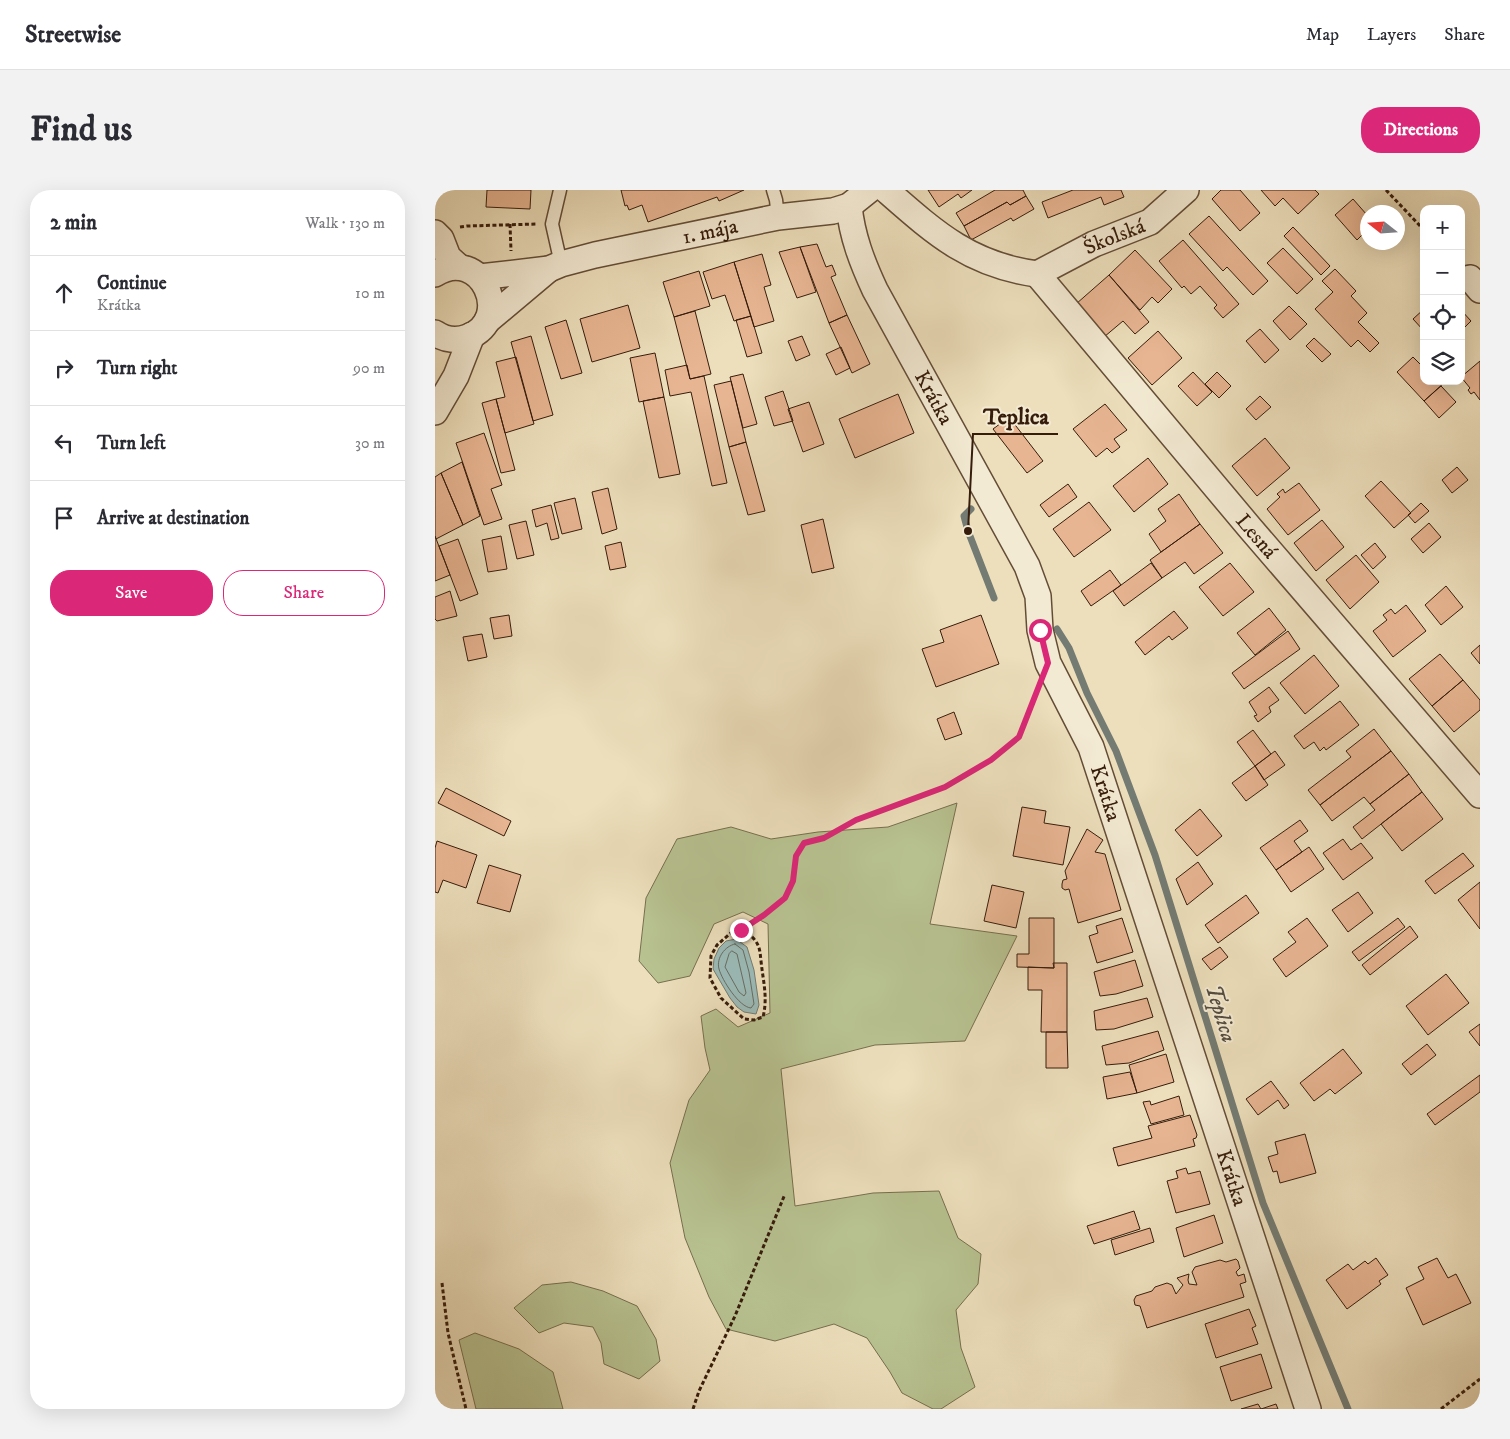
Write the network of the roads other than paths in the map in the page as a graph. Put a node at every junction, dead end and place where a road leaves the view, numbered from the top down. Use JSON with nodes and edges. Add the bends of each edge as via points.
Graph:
{"nodes":[{"id":1,"x":559,"y":190,"type":"edge"},
{"id":2,"x":773,"y":190,"type":"edge"},
{"id":3,"x":869,"y":190,"type":"edge"},
{"id":4,"x":886,"y":190,"type":"edge"},
{"id":5,"x":1186,"y":190,"type":"edge"},
{"id":6,"x":849,"y":206,"type":"junction"},
{"id":7,"x":778,"y":217,"type":"junction"},
{"id":8,"x":445,"y":231,"type":"edge"},
{"id":9,"x":555,"y":266,"type":"junction"},
{"id":10,"x":469,"y":272,"type":"junction"},
{"id":11,"x":435,"y":274,"type":"edge"},
{"id":12,"x":1037,"y":274,"type":"junction"},
{"id":13,"x":480,"y":328,"type":"junction"},
{"id":14,"x":435,"y":334,"type":"edge"},
{"id":15,"x":435,"y":412,"type":"edge"},
{"id":16,"x":1476,"y":782,"type":"edge"},
{"id":17,"x":1308,"y":1409,"type":"edge"}],
"edges":[{"from":1,"to":9,"type":"lane","via":[[552,224]]},
{"from":2,"to":7,"type":"lane"},
{"from":3,"to":6,"type":"street","name":"1. mája"},
{"from":4,"to":12,"type":"street","via":[[923,223],[969,254],[993,265]]},
{"from":5,"to":12,"type":"street","name":"Školská","via":[[1150,222],[1094,244]]},
{"from":6,"to":7,"type":"street","name":"1. mája"},
{"from":6,"to":17,"type":"street","name":"Krátka","via":[[856,244],[875,290],[1027,566],[1038,596],[1040,630],[1048,663],[1091,748]]},
{"from":7,"to":9,"type":"street","name":"1. mája"},
{"from":8,"to":10,"type":"street","via":[[441,239],[448,257]]},
{"from":9,"to":10,"type":"street","name":"1. mája"},
{"from":9,"to":13,"type":"street","name":"1. mája"},
{"from":10,"to":11,"type":"street","name":"1. mája","via":[[447,268]]},
{"from":10,"to":13,"type":"street","via":[[487,286],[491,297],[491,309]]},
{"from":12,"to":16,"type":"street","name":"Lesná","via":[[1256,535]]},
{"from":13,"to":14,"type":"street","via":[[462,339],[451,340]]},
{"from":13,"to":15,"type":"street"}]}
